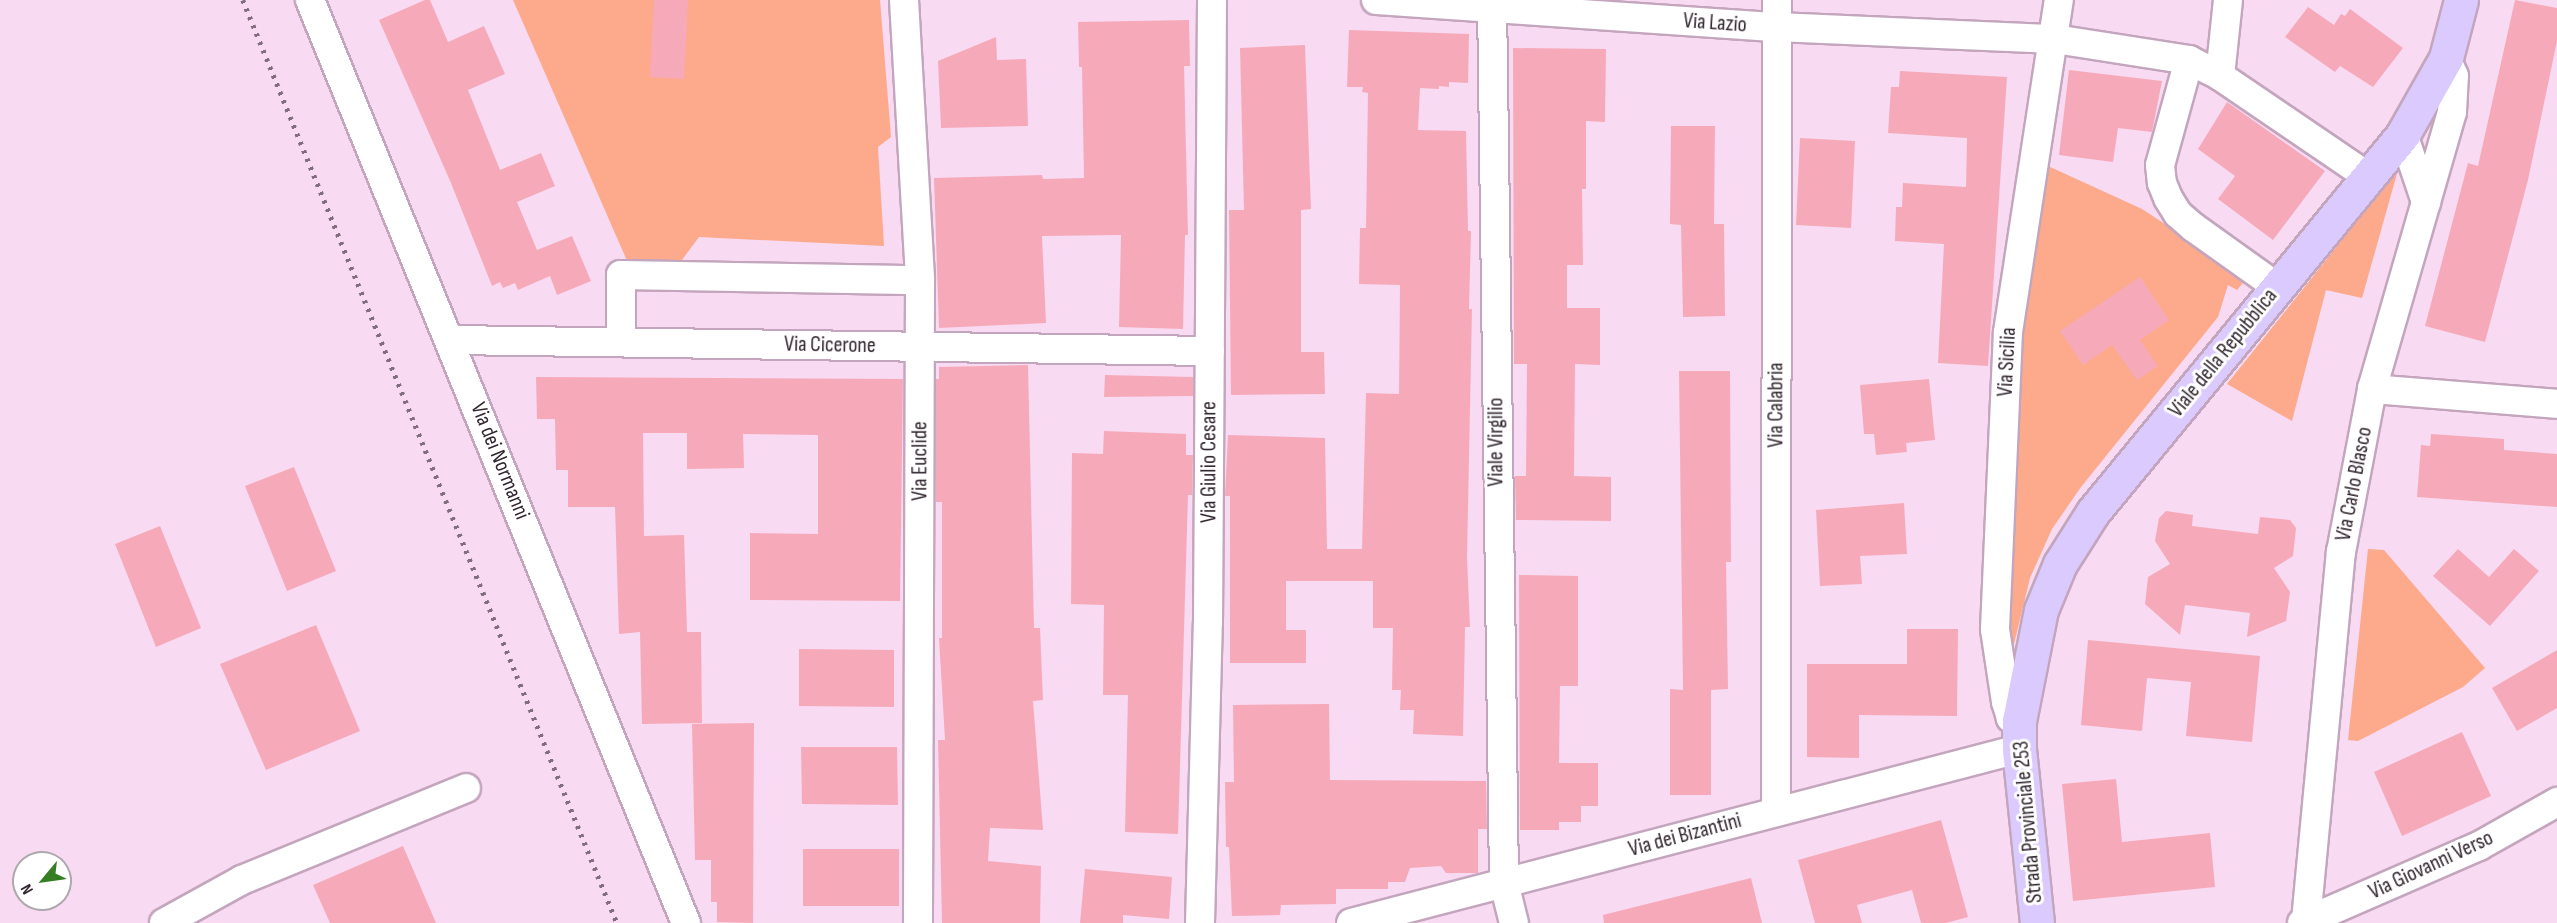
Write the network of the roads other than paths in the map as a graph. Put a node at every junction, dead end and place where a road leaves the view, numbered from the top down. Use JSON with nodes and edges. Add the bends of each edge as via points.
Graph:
{"nodes":[{"id":1,"x":310,"y":0,"type":"edge"},
{"id":2,"x":904,"y":0,"type":"edge"},
{"id":3,"x":1212,"y":0,"type":"edge"},
{"id":4,"x":1376,"y":0,"type":"edge"},
{"id":5,"x":2059,"y":0,"type":"edge"},
{"id":6,"x":2228,"y":0,"type":"edge"},
{"id":7,"x":2461,"y":0,"type":"edge"},
{"id":8,"x":1492,"y":4,"type":"edge"},
{"id":9,"x":1777,"y":13,"type":"edge"},
{"id":10,"x":2055,"y":39,"type":"junction"},
{"id":11,"x":2446,"y":58,"type":"junction"},
{"id":12,"x":2188,"y":60,"type":"junction"},
{"id":13,"x":2220,"y":76,"type":"junction"},
{"id":14,"x":2403,"y":134,"type":"junction"},
{"id":15,"x":2367,"y":176,"type":"junction"},
{"id":16,"x":2426,"y":202,"type":"junction"},
{"id":17,"x":920,"y":280,"type":"junction"},
{"id":18,"x":2277,"y":287,"type":"junction"},
{"id":19,"x":451,"y":340,"type":"junction"},
{"id":20,"x":621,"y":341,"type":"junction"},
{"id":21,"x":921,"y":346,"type":"junction"},
{"id":22,"x":1210,"y":351,"type":"junction"},
{"id":23,"x":2372,"y":389,"type":"junction"},
{"id":24,"x":2557,"y":404,"type":"edge"},
{"id":25,"x":2015,"y":724,"type":"junction"},
{"id":26,"x":1978,"y":758,"type":"junction"},
{"id":27,"x":466,"y":788,"type":"dead end"},
{"id":28,"x":2557,"y":802,"type":"edge"},
{"id":29,"x":1776,"y":811,"type":"junction"},
{"id":30,"x":1504,"y":883,"type":"junction"},
{"id":31,"x":2304,"y":922,"type":"edge"},
{"id":32,"x":164,"y":923,"type":"edge"},
{"id":33,"x":686,"y":923,"type":"edge"},
{"id":34,"x":918,"y":923,"type":"edge"},
{"id":35,"x":1200,"y":923,"type":"edge"},
{"id":36,"x":1351,"y":923,"type":"edge"},
{"id":37,"x":1514,"y":923,"type":"edge"},
{"id":38,"x":2037,"y":923,"type":"edge"}],
"edges":[{"from":1,"to":19,"type":"street","name":"Via dei Normanni"},
{"from":2,"to":17,"type":"street","name":"Via Euclide"},
{"from":3,"to":22,"type":"street","name":"Via Giulio Cesare"},
{"from":4,"to":8,"type":"street","name":"Via Lazio"},
{"from":5,"to":10,"type":"street","name":"Via Sicilia"},
{"from":6,"to":13,"type":"street"},
{"from":7,"to":11,"type":"main road","name":"Viale della Repubblica"},
{"from":8,"to":9,"type":"street","name":"Via Lazio"},
{"from":8,"to":30,"type":"street","name":"Viale Virgilio"},
{"from":9,"to":10,"type":"street","name":"Via Lazio"},
{"from":9,"to":29,"type":"street","name":"Via Calabria"},
{"from":10,"to":12,"type":"street","name":"Via Lazio"},
{"from":10,"to":25,"type":"street","name":"Via Sicilia","via":[[2008,332],[1995,629]]},
{"from":11,"to":14,"type":"main road","name":"Viale della Repubblica"},
{"from":11,"to":16,"type":"street","name":"Via Carlo Blasco","via":[[2454,76],[2451,112]]},
{"from":12,"to":13,"type":"street","name":"Via Lazio"},
{"from":12,"to":18,"type":"street","via":[[2160,165],[2162,183],[2178,214]]},
{"from":13,"to":15,"type":"street","name":"Via Lazio"},
{"from":14,"to":15,"type":"main road","name":"Viale della Repubblica"},
{"from":14,"to":16,"type":"street"},
{"from":15,"to":18,"type":"main road","name":"Viale della Repubblica"},
{"from":16,"to":23,"type":"street","name":"Via Carlo Blasco"},
{"from":17,"to":20,"type":"street","via":[[621,275]]},
{"from":17,"to":21,"type":"street","name":"Via Euclide"},
{"from":18,"to":25,"type":"main road","name":"Viale della Repubblica","via":[[2092,512],[2060,564],[2042,610]]},
{"from":19,"to":20,"type":"street","name":"Via Cicerone"},
{"from":19,"to":33,"type":"street","name":"Via dei Normanni"},
{"from":20,"to":21,"type":"street","name":"Via Cicerone"},
{"from":21,"to":22,"type":"street","name":"Via Cicerone"},
{"from":21,"to":34,"type":"street","name":"Via Euclide"},
{"from":22,"to":35,"type":"street","name":"Via Giulio Cesare"},
{"from":23,"to":24,"type":"street"},
{"from":23,"to":31,"type":"street","name":"Via Carlo Blasco","via":[[2341,552]]},
{"from":25,"to":26,"type":"street","name":"Via dei Bizantini"},
{"from":25,"to":26,"type":"street","via":[[1997,730]]},
{"from":25,"to":38,"type":"main road","name":"Strada Provinciale 253"},
{"from":26,"to":29,"type":"street","name":"Via dei Bizantini"},
{"from":27,"to":32,"type":"street","via":[[242,880]]},
{"from":28,"to":31,"type":"street","name":"Via Giovanni Verso","via":[[2480,846]]},
{"from":29,"to":30,"type":"street","name":"Via dei Bizantini"},
{"from":30,"to":36,"type":"street","name":"Via dei Bizantini"},
{"from":30,"to":37,"type":"street","name":"Viale Virgilio"}]}
